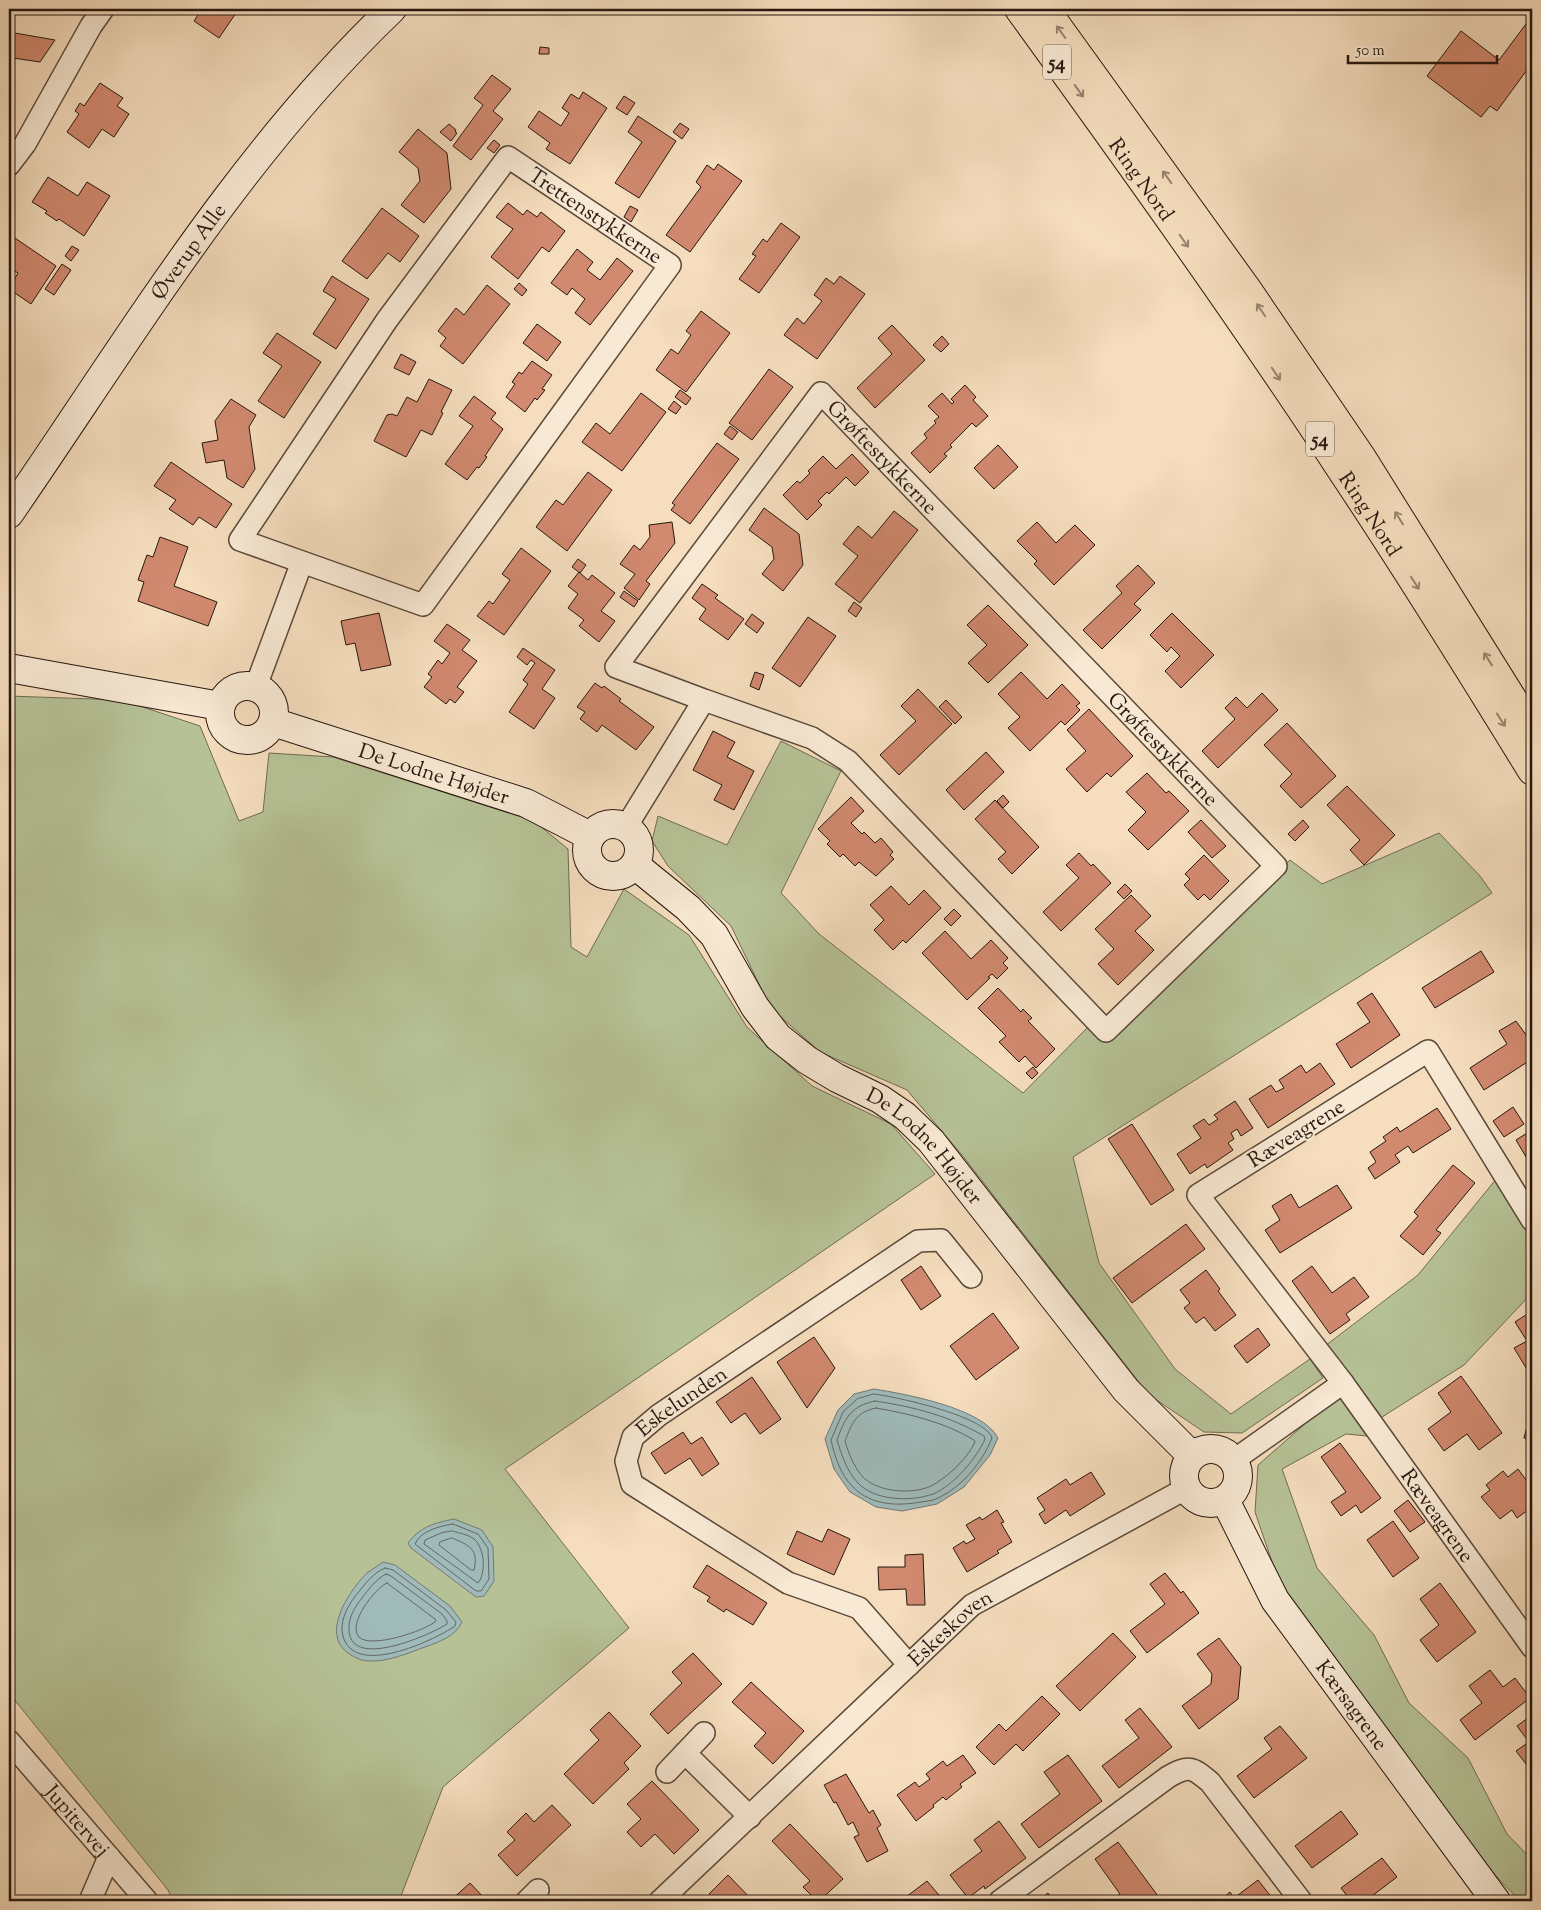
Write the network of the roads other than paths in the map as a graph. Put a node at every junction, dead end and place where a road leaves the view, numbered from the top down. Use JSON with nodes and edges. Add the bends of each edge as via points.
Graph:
{"nodes":[{"id":1,"x":103,"y":9,"type":"edge"},
{"id":2,"x":392,"y":9,"type":"edge"},
{"id":3,"x":1019,"y":9,"type":"edge"},
{"id":4,"x":1045,"y":9,"type":"edge"},
{"id":5,"x":9,"y":165,"type":"edge"},
{"id":6,"x":9,"y":514,"type":"edge"},
{"id":7,"x":302,"y":562,"type":"junction"},
{"id":8,"x":9,"y":668,"type":"edge"},
{"id":9,"x":256,"y":686,"type":"junction"},
{"id":10,"x":704,"y":700,"type":"junction"},
{"id":11,"x":220,"y":706,"type":"junction"},
{"id":12,"x":273,"y":722,"type":"junction"},
{"id":13,"x":1532,"y":730,"type":"edge"},
{"id":14,"x":1532,"y":771,"type":"edge"},
{"id":15,"x":626,"y":827,"type":"junction"},
{"id":16,"x":590,"y":836,"type":"junction"},
{"id":17,"x":634,"y":865,"type":"junction"},
{"id":18,"x":1532,"y":1220,"type":"edge"},
{"id":19,"x":971,"y":1276,"type":"dead end"},
{"id":20,"x":1343,"y":1383,"type":"junction"},
{"id":21,"x":1192,"y":1456,"type":"junction"},
{"id":22,"x":1234,"y":1460,"type":"junction"},
{"id":23,"x":1187,"y":1488,"type":"junction"},
{"id":24,"x":1225,"y":1500,"type":"junction"},
{"id":25,"x":1532,"y":1648,"type":"edge"},
{"id":26,"x":909,"y":1665,"type":"junction"},
{"id":27,"x":704,"y":1734,"type":"dead end"},
{"id":28,"x":9,"y":1741,"type":"edge"},
{"id":29,"x":685,"y":1753,"type":"junction"},
{"id":30,"x":666,"y":1772,"type":"dead end"},
{"id":31,"x":750,"y":1817,"type":"junction"},
{"id":32,"x":109,"y":1857,"type":"junction"},
{"id":33,"x":90,"y":1901,"type":"edge"},
{"id":34,"x":147,"y":1901,"type":"edge"},
{"id":35,"x":660,"y":1901,"type":"edge"},
{"id":36,"x":1000,"y":1901,"type":"edge"},
{"id":37,"x":1301,"y":1901,"type":"edge"},
{"id":38,"x":1496,"y":1901,"type":"edge"}],
"edges":[{"from":1,"to":5,"type":"street"},
{"from":2,"to":6,"type":"street","name":"Øverup Alle","via":[[361,38],[286,122],[210,219]]},
{"from":3,"to":14,"type":"highway","name":"Ring Nord","number":"54","one_way":true,"via":[[1342,470]]},
{"from":13,"to":4,"type":"highway","name":"Ring Nord","number":"54","one_way":true,"via":[[1362,458],[1247,289]]},
{"from":7,"to":7,"type":"street","name":"Trettenstykkerne","via":[[240,540],[387,320],[508,157],[670,265],[423,605]]},
{"from":7,"to":9,"type":"street"},
{"from":8,"to":11,"type":"street"},
{"from":9,"to":11,"type":"street","via":[[247,685],[230,691]]},
{"from":9,"to":12,"type":"street","via":[[264,690],[274,705]]},
{"from":10,"to":10,"type":"street","name":"Grøftestykkerne","via":[[616,667],[821,392],[1276,866],[1106,1031],[848,761],[812,738]]},
{"from":10,"to":15,"type":"street"},
{"from":11,"to":12,"type":"street","via":[[222,725],[236,738],[254,740],[269,730]]},
{"from":12,"to":16,"type":"street","name":"De Lodne Højder","via":[[526,802]]},
{"from":15,"to":16,"type":"street","via":[[602,825]]},
{"from":15,"to":17,"type":"street","via":[[633,832],[639,848]]},
{"from":16,"to":17,"type":"street","via":[[588,858],[597,871],[621,875]]},
{"from":17,"to":21,"type":"street","name":"De Lodne Højder","via":[[688,908],[714,935],[754,1007],[778,1037],[837,1078],[880,1098],[905,1116],[930,1141],[1126,1390]]},
{"from":18,"to":20,"type":"street","name":"Ræveagrene","via":[[1428,1051],[1198,1195]]},
{"from":19,"to":26,"type":"street","name":"Eskelunden","via":[[942,1240],[918,1241],[659,1415],[633,1436],[626,1461],[632,1484],[779,1578],[859,1608]]},
{"from":20,"to":22,"type":"street"},
{"from":20,"to":25,"type":"street","name":"Ræveagrene"},
{"from":21,"to":22,"type":"street","via":[[1209,1449],[1218,1450]]},
{"from":21,"to":23,"type":"street","via":[[1184,1471]]},
{"from":22,"to":24,"type":"street","via":[[1239,1478],[1232,1494]]},
{"from":23,"to":24,"type":"street","via":[[1192,1495],[1208,1503]]},
{"from":23,"to":26,"type":"street","name":"Eskeskoven","via":[[972,1606]]},
{"from":24,"to":38,"type":"street","name":"Kærsagrene","via":[[1275,1600]]},
{"from":26,"to":31,"type":"street","name":"Eskeskoven"},
{"from":27,"to":29,"type":"street"},
{"from":28,"to":32,"type":"street","name":"Jupitervej"},
{"from":29,"to":30,"type":"street"},
{"from":29,"to":31,"type":"street"},
{"from":31,"to":35,"type":"street","name":"Eskeskoven"},
{"from":32,"to":33,"type":"street"},
{"from":32,"to":34,"type":"street","name":"Jupitervej"},
{"from":36,"to":37,"type":"street","via":[[1168,1776],[1182,1769],[1196,1770],[1210,1782]]}]}
